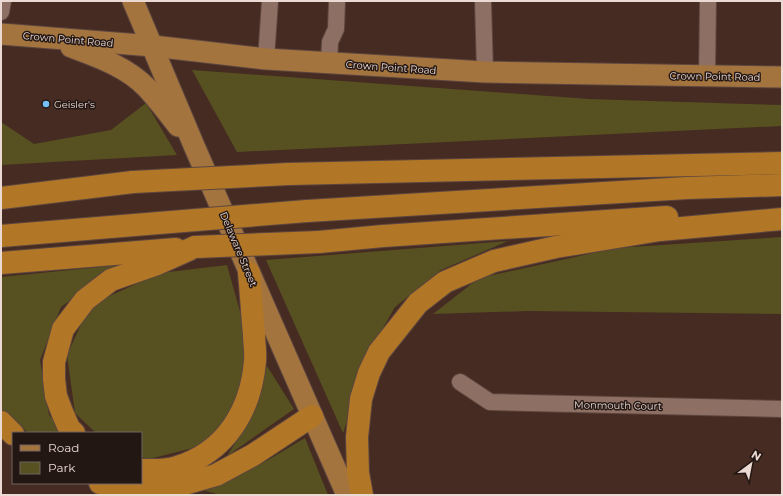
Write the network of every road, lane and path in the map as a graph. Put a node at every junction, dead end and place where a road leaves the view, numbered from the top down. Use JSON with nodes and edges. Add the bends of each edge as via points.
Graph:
{"nodes":[{"id":1,"x":3,"y":1,"type":"edge"},
{"id":2,"x":133,"y":1,"type":"edge"},
{"id":3,"x":270,"y":1,"type":"edge"},
{"id":4,"x":337,"y":1,"type":"edge"},
{"id":5,"x":483,"y":1,"type":"edge"},
{"id":6,"x":708,"y":1,"type":"edge"},
{"id":7,"x":1,"y":12,"type":"edge"},
{"id":8,"x":1,"y":34,"type":"edge"},
{"id":9,"x":46,"y":37,"type":"junction"},
{"id":10,"x":153,"y":46,"type":"junction"},
{"id":11,"x":266,"y":59,"type":"junction"},
{"id":12,"x":329,"y":63,"type":"junction"},
{"id":13,"x":485,"y":72,"type":"junction"},
{"id":14,"x":707,"y":76,"type":"junction"},
{"id":15,"x":782,"y":77,"type":"edge"},
{"id":16,"x":195,"y":148,"type":"junction"},
{"id":17,"x":782,"y":163,"type":"edge"},
{"id":18,"x":782,"y":185,"type":"edge"},
{"id":19,"x":1,"y":198,"type":"edge"},
{"id":20,"x":782,"y":213,"type":"edge"},
{"id":21,"x":782,"y":219,"type":"edge"},
{"id":22,"x":1,"y":236,"type":"edge"},
{"id":23,"x":195,"y":248,"type":"junction"},
{"id":24,"x":1,"y":263,"type":"edge"},
{"id":25,"x":249,"y":273,"type":"junction"},
{"id":26,"x":460,"y":382,"type":"dead end"},
{"id":27,"x":782,"y":409,"type":"edge"},
{"id":28,"x":312,"y":416,"type":"junction"},
{"id":29,"x":1,"y":422,"type":"edge"},
{"id":30,"x":73,"y":432,"type":"edge"},
{"id":31,"x":12,"y":433,"type":"edge"},
{"id":32,"x":142,"y":470,"type":"edge"},
{"id":33,"x":105,"y":484,"type":"edge"},
{"id":34,"x":154,"y":493,"type":"edge"},
{"id":35,"x":347,"y":495,"type":"edge"},
{"id":36,"x":362,"y":495,"type":"edge"}],
"edges":[{"from":1,"to":7,"type":"street"},
{"from":2,"to":10,"type":"main road","name":"Delaware Street"},
{"from":3,"to":11,"type":"street"},
{"from":4,"to":12,"type":"street","via":[[336,29],[330,42]]},
{"from":5,"to":13,"type":"street"},
{"from":6,"to":14,"type":"street"},
{"from":8,"to":9,"type":"main road","name":"Crown Point Road"},
{"from":9,"to":10,"type":"main road","name":"Crown Point Road"},
{"from":9,"to":16,"type":"main road","via":[[103,58],[128,72],[146,87]]},
{"from":10,"to":11,"type":"main road","name":"Crown Point Road"},
{"from":10,"to":16,"type":"main road","name":"Delaware Street"},
{"from":11,"to":12,"type":"main road","name":"Crown Point Road"},
{"from":12,"to":13,"type":"main road","name":"Crown Point Road"},
{"from":13,"to":14,"type":"main road","name":"Crown Point Road"},
{"from":14,"to":15,"type":"main road","name":"Crown Point Road"},
{"from":16,"to":25,"type":"main road","name":"Delaware Street"},
{"from":17,"to":19,"type":"highway","bridge":true,"via":[[288,174],[133,182]]},
{"from":18,"to":22,"type":"highway","bridge":true,"via":[[687,188],[307,211]]},
{"from":20,"to":23,"type":"highway","bridge":true,"via":[[737,212],[319,242]]},
{"from":21,"to":36,"type":"highway","via":[[660,230],[556,248],[494,261],[446,282],[418,303],[378,352],[369,373],[361,399],[357,437],[358,473]]},
{"from":23,"to":24,"type":"highway"},
{"from":23,"to":30,"type":"highway","via":[[111,280],[84,300],[63,329],[54,362],[54,379],[56,396]]},
{"from":25,"to":28,"type":"main road","name":"Delaware Street"},
{"from":25,"to":32,"type":"highway","via":[[256,360],[251,390],[235,426],[217,446],[192,462],[176,468]]},
{"from":26,"to":27,"type":"street","name":"Monmouth Court","via":[[490,402]]},
{"from":28,"to":34,"type":"highway","via":[[253,455],[216,475]]},
{"from":28,"to":35,"type":"main road","name":"Delaware Street"},
{"from":29,"to":31,"type":"highway"},
{"from":33,"to":34,"type":"highway"}]}
